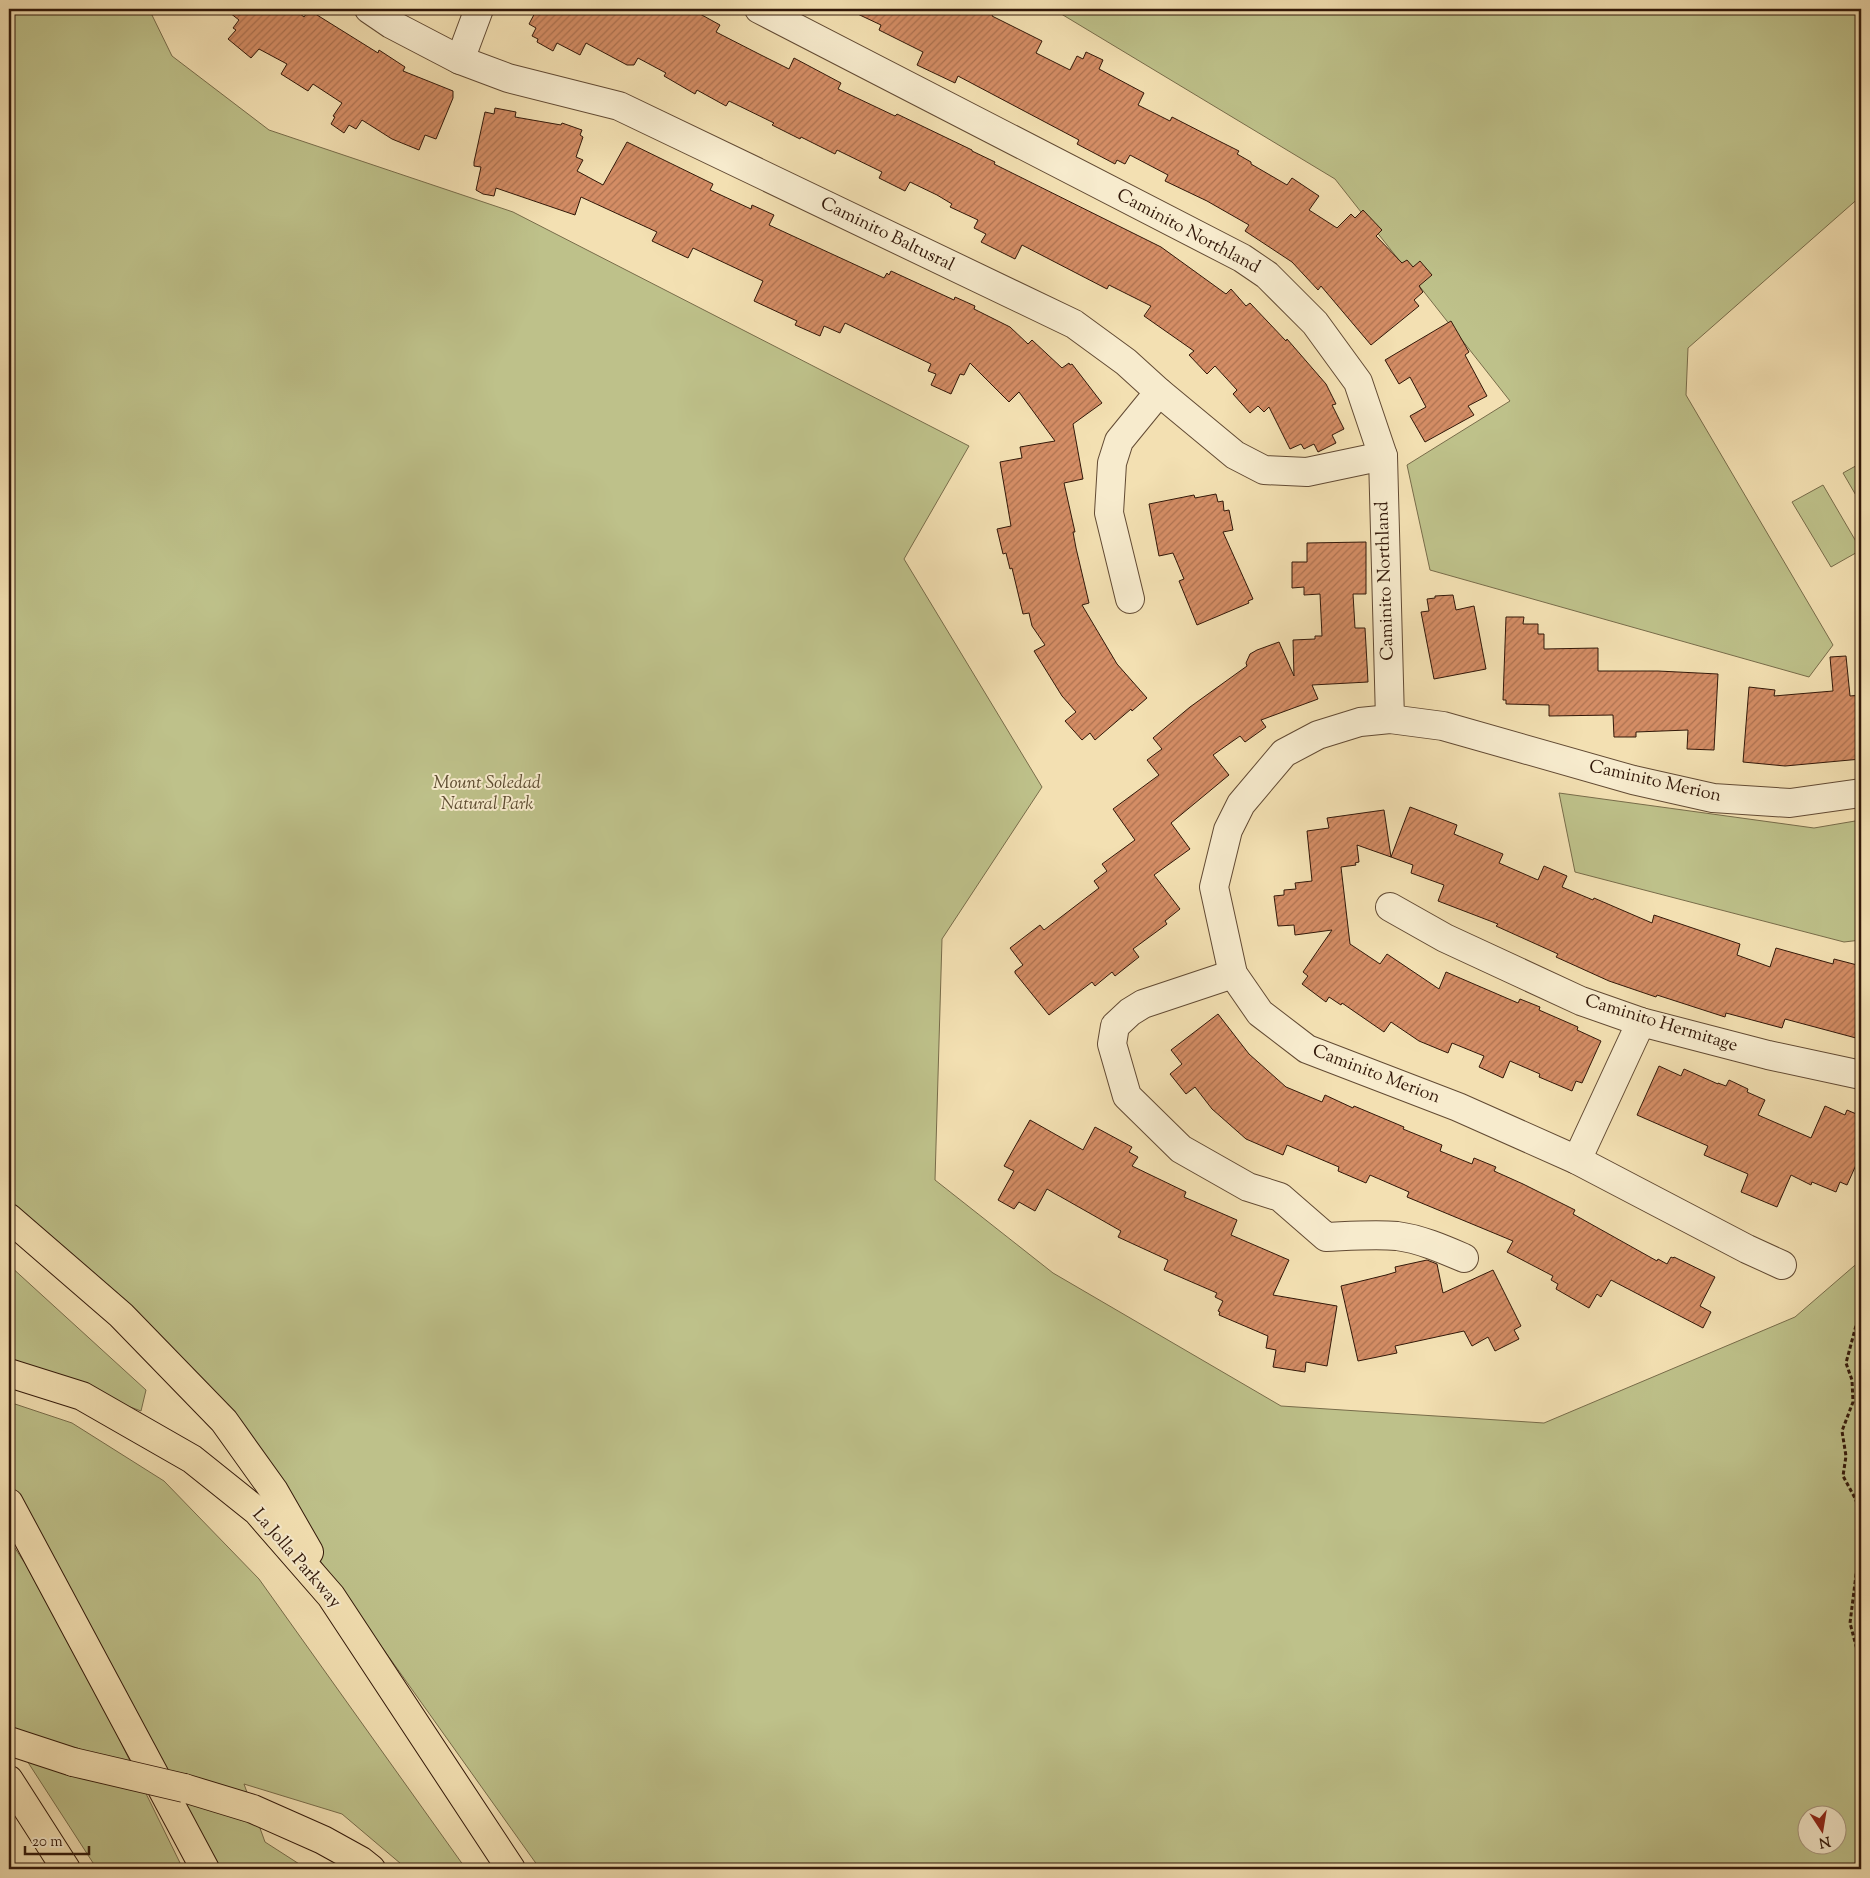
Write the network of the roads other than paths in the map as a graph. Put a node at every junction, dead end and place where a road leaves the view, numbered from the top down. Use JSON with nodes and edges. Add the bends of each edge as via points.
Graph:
{"nodes":[{"id":1,"x":370,"y":9,"type":"edge"},
{"id":2,"x":479,"y":9,"type":"edge"},
{"id":3,"x":759,"y":9,"type":"edge"},
{"id":4,"x":460,"y":60,"type":"junction"},
{"id":5,"x":1159,"y":392,"type":"junction"},
{"id":6,"x":1383,"y":456,"type":"junction"},
{"id":7,"x":1130,"y":598,"type":"dead end"},
{"id":8,"x":1390,"y":719,"type":"junction"},
{"id":9,"x":1861,"y":793,"type":"edge"},
{"id":10,"x":1390,"y":907,"type":"dead end"},
{"id":11,"x":1233,"y":974,"type":"junction"},
{"id":12,"x":1641,"y":1022,"type":"junction"},
{"id":13,"x":1861,"y":1075,"type":"edge"},
{"id":14,"x":1577,"y":1160,"type":"junction"},
{"id":15,"x":9,"y":1218,"type":"edge"},
{"id":16,"x":1464,"y":1258,"type":"dead end"},
{"id":17,"x":1782,"y":1265,"type":"dead end"},
{"id":18,"x":9,"y":1372,"type":"edge"},
{"id":19,"x":9,"y":1503,"type":"edge"},
{"id":20,"x":373,"y":1662,"type":"junction"},
{"id":21,"x":9,"y":1741,"type":"edge"},
{"id":22,"x":9,"y":1748,"type":"edge"},
{"id":23,"x":73,"y":1762,"type":"junction"},
{"id":24,"x":9,"y":1780,"type":"edge"},
{"id":25,"x":66,"y":1869,"type":"edge"},
{"id":26,"x":205,"y":1869,"type":"edge"},
{"id":27,"x":371,"y":1869,"type":"edge"},
{"id":28,"x":510,"y":1869,"type":"edge"}],
"edges":[{"from":1,"to":4,"type":"street","name":"Caminito Baltusral","via":[[391,24]]},
{"from":2,"to":4,"type":"street"},
{"from":3,"to":6,"type":"street","name":"Caminito Northland","via":[[1242,258],[1267,275],[1315,323],[1358,382]]},
{"from":4,"to":5,"type":"street","name":"Caminito Baltusral","via":[[508,78],[619,106],[1074,324],[1126,362]]},
{"from":5,"to":6,"type":"street","name":"Caminito Baltusral","via":[[1235,455],[1264,470],[1307,472]]},
{"from":5,"to":7,"type":"street","via":[[1120,441],[1112,463],[1109,513]]},
{"from":6,"to":8,"type":"street","name":"Caminito Northland"},
{"from":8,"to":9,"type":"street","name":"Caminito Merion","via":[[1443,726],[1632,780],[1713,798],[1790,802]]},
{"from":8,"to":11,"type":"street","name":"Caminito Merion","via":[[1360,722],[1318,735],[1284,753],[1241,804],[1228,830],[1214,887]]},
{"from":10,"to":12,"type":"street","name":"Caminito Hermitage","via":[[1445,938],[1581,1001]]},
{"from":11,"to":14,"type":"street","name":"Caminito Merion","via":[[1260,1014],[1307,1049],[1458,1108]]},
{"from":11,"to":16,"type":"street","via":[[1143,1004],[1115,1026],[1112,1044],[1128,1096],[1181,1148],[1248,1187],[1280,1197],[1326,1237],[1398,1236],[1434,1245]]},
{"from":12,"to":13,"type":"street","name":"Caminito Hermitage"},
{"from":12,"to":14,"type":"street"},
{"from":14,"to":17,"type":"street","name":"Caminito Merion"},
{"from":15,"to":20,"type":"highway","via":[[121,1315],[224,1421],[274,1491]]},
{"from":18,"to":20,"type":"highway","name":"La Jolla Parkway","via":[[82,1396],[192,1458],[257,1511],[331,1596]]},
{"from":19,"to":26,"type":"highway"},
{"from":20,"to":28,"type":"highway","name":"La Jolla Parkway"},
{"from":21,"to":23,"type":"highway"},
{"from":22,"to":23,"type":"highway"},
{"from":23,"to":27,"type":"highway","bridge":true,"via":[[184,1788],[253,1810],[323,1840]]},
{"from":24,"to":25,"type":"highway"}]}
